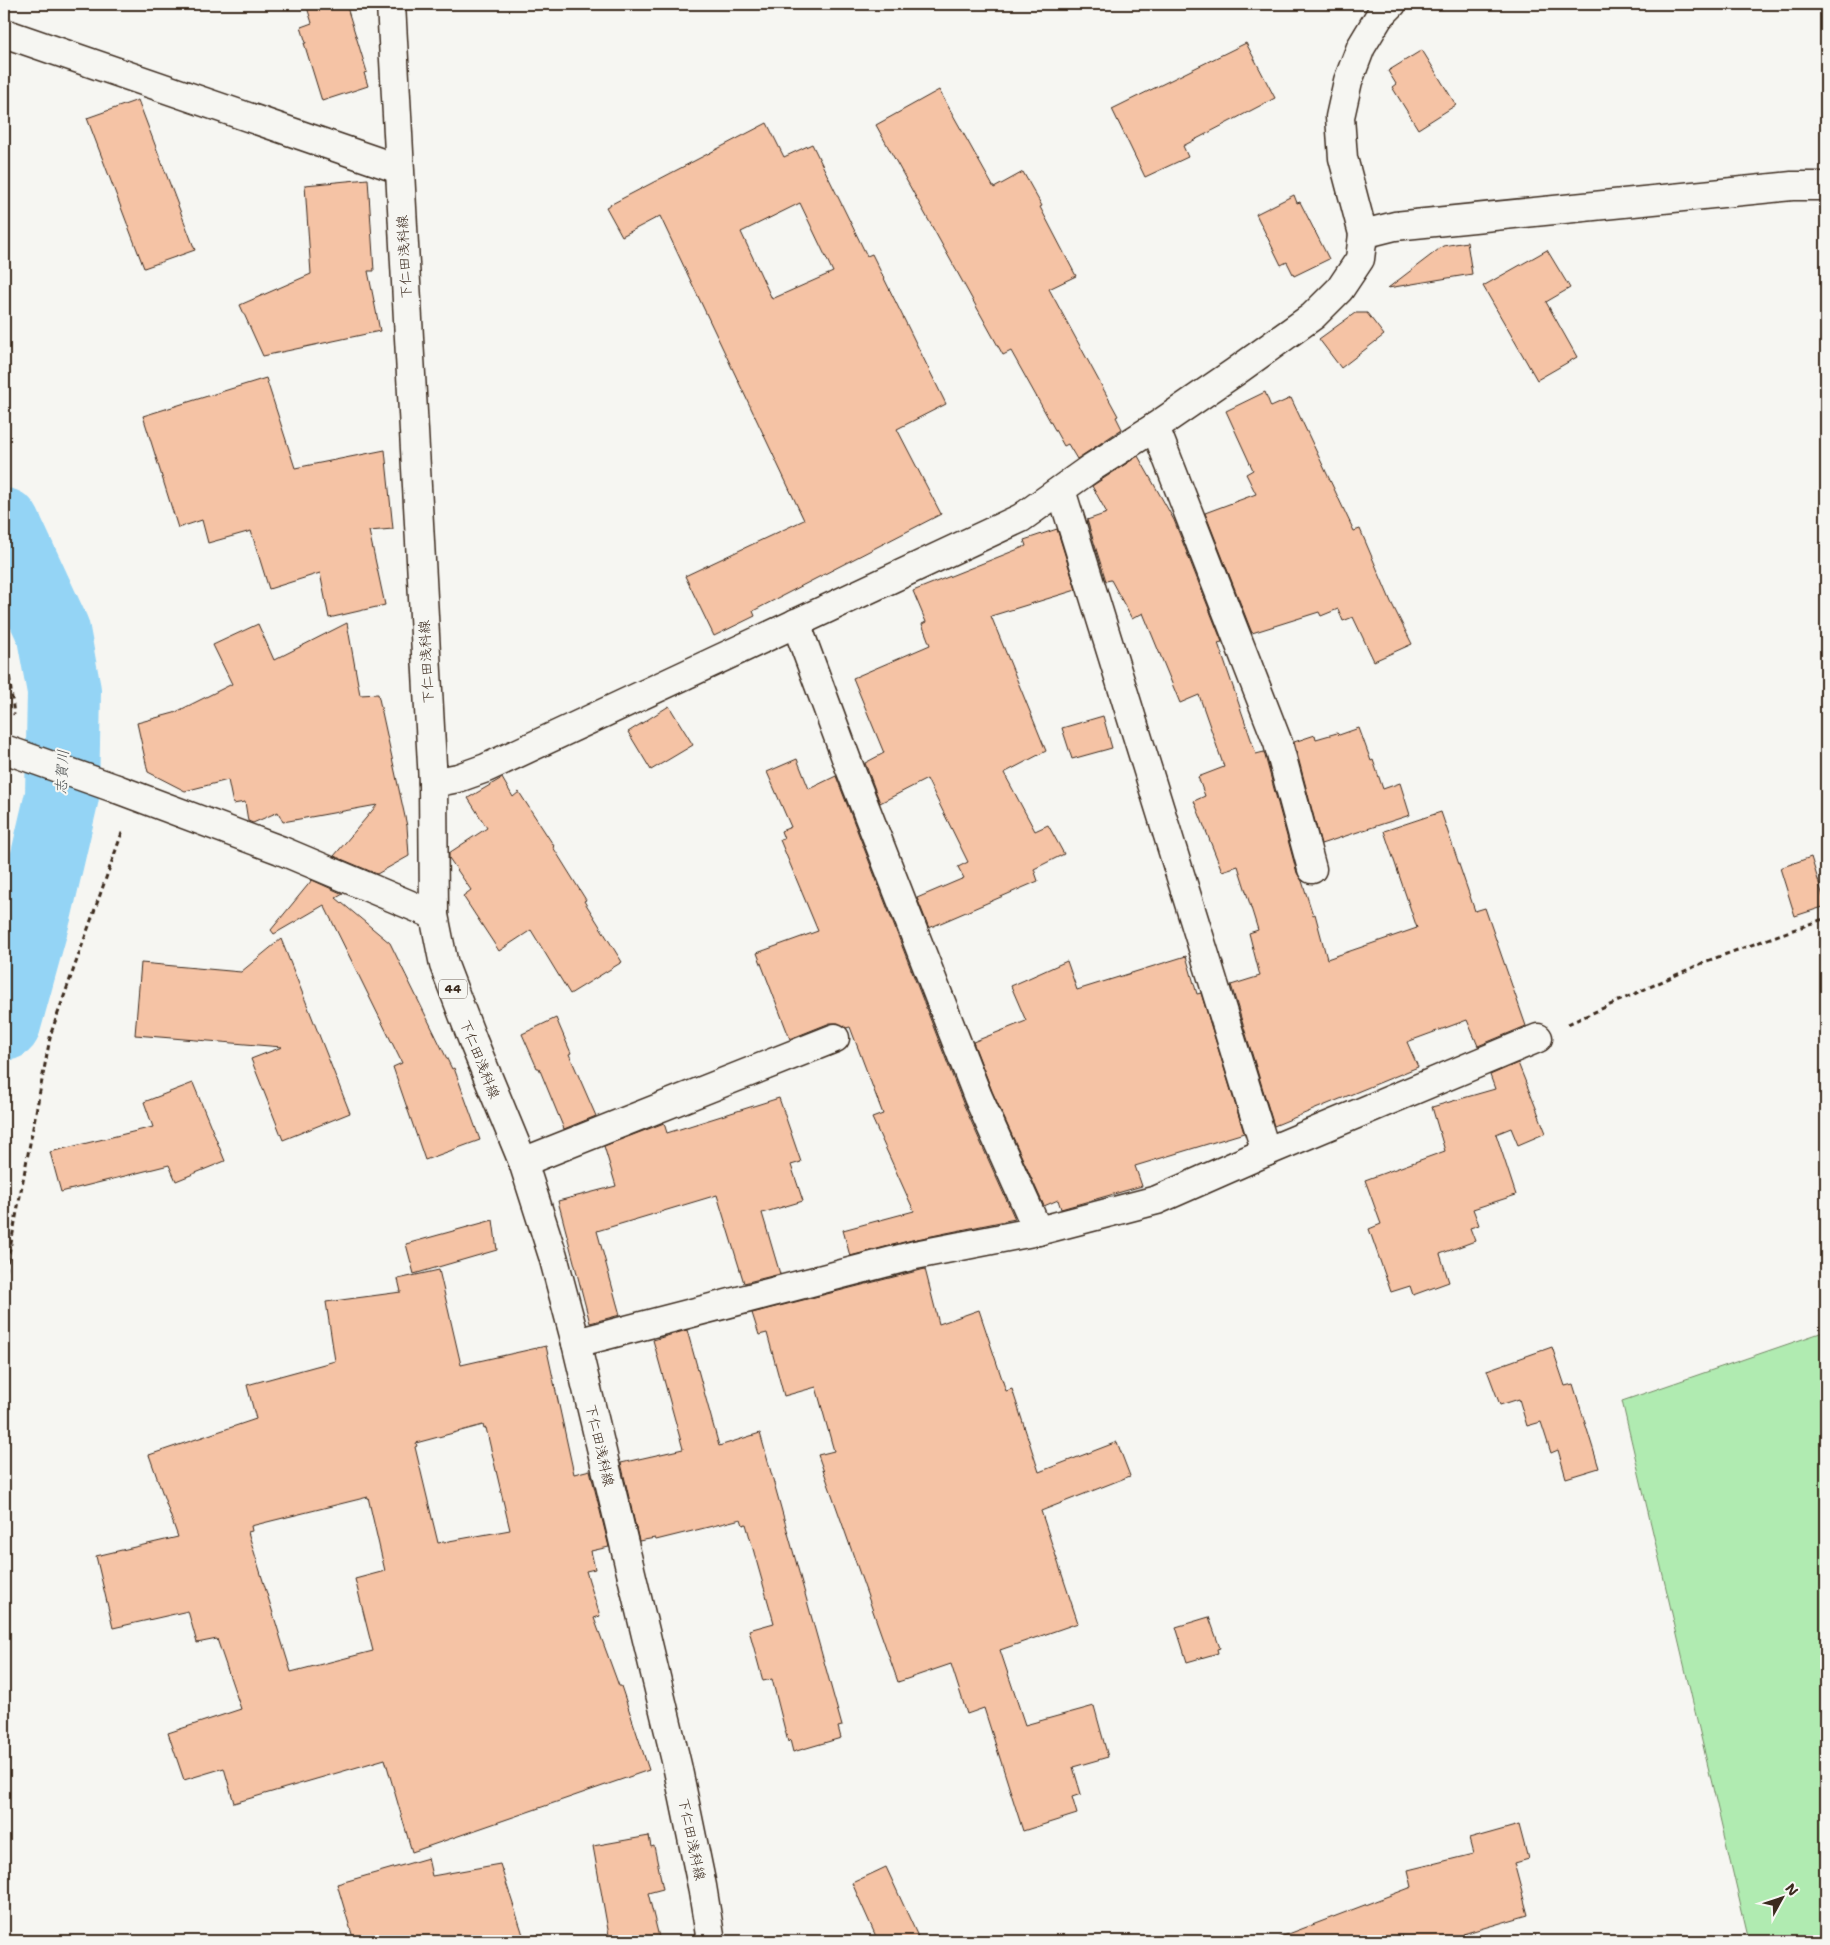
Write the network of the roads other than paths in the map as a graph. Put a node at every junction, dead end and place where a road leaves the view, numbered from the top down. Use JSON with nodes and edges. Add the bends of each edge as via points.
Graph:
{"nodes":[{"id":1,"x":391,"y":4,"type":"edge"},
{"id":2,"x":1392,"y":4,"type":"edge"},
{"id":3,"x":4,"y":33,"type":"edge"},
{"id":4,"x":399,"y":169,"type":"junction"},
{"id":5,"x":1826,"y":186,"type":"edge"},
{"id":6,"x":1363,"y":234,"type":"junction"},
{"id":7,"x":1156,"y":427,"type":"junction"},
{"id":8,"x":1061,"y":490,"type":"junction"},
{"id":9,"x":796,"y":623,"type":"junction"},
{"id":10,"x":5,"y":749,"type":"edge"},
{"id":11,"x":433,"y":782,"type":"junction"},
{"id":12,"x":1312,"y":869,"type":"dead end"},
{"id":13,"x":434,"y":915,"type":"junction"},
{"id":14,"x":835,"y":1038,"type":"dead end"},
{"id":15,"x":1538,"y":1038,"type":"road end"},
{"id":16,"x":1266,"y":1152,"type":"junction"},
{"id":17,"x":523,"y":1162,"type":"junction"},
{"id":18,"x":1038,"y":1231,"type":"junction"},
{"id":19,"x":576,"y":1343,"type":"junction"},
{"id":20,"x":711,"y":1941,"type":"edge"}],
"edges":[{"from":1,"to":4,"type":"street","name":"下仁田浅科線","number":"44"},
{"from":2,"to":6,"type":"street","via":[[1379,17],[1361,47],[1348,81],[1340,117],[1343,158]]},
{"from":3,"to":4,"type":"street"},
{"from":4,"to":11,"type":"street","name":"下仁田浅科線","number":"44"},
{"from":5,"to":6,"type":"street","via":[[1792,186],[1395,226]]},
{"from":6,"to":7,"type":"street","via":[[1360,259],[1340,288],[1314,316]]},
{"from":7,"to":8,"type":"street"},
{"from":7,"to":12,"type":"street","via":[[1278,742]]},
{"from":8,"to":9,"type":"street","via":[[1021,518]]},
{"from":8,"to":16,"type":"street"},
{"from":9,"to":11,"type":"street","via":[[486,768],[458,778]]},
{"from":9,"to":18,"type":"street","via":[[978,1097]]},
{"from":10,"to":13,"type":"street","bridge":true,"via":[[280,850]]},
{"from":11,"to":13,"type":"street","name":"下仁田浅科線","number":"44"},
{"from":13,"to":17,"type":"street","name":"下仁田浅科線","number":"44","via":[[444,965]]},
{"from":14,"to":17,"type":"street"},
{"from":15,"to":16,"type":"street"},
{"from":16,"to":18,"type":"street","via":[[1157,1200]]},
{"from":17,"to":19,"type":"street","name":"下仁田浅科線","number":"44"},
{"from":18,"to":19,"type":"street","via":[[916,1255]]},
{"from":19,"to":20,"type":"street","name":"下仁田浅科線","number":"44","via":[[677,1765]]}]}
